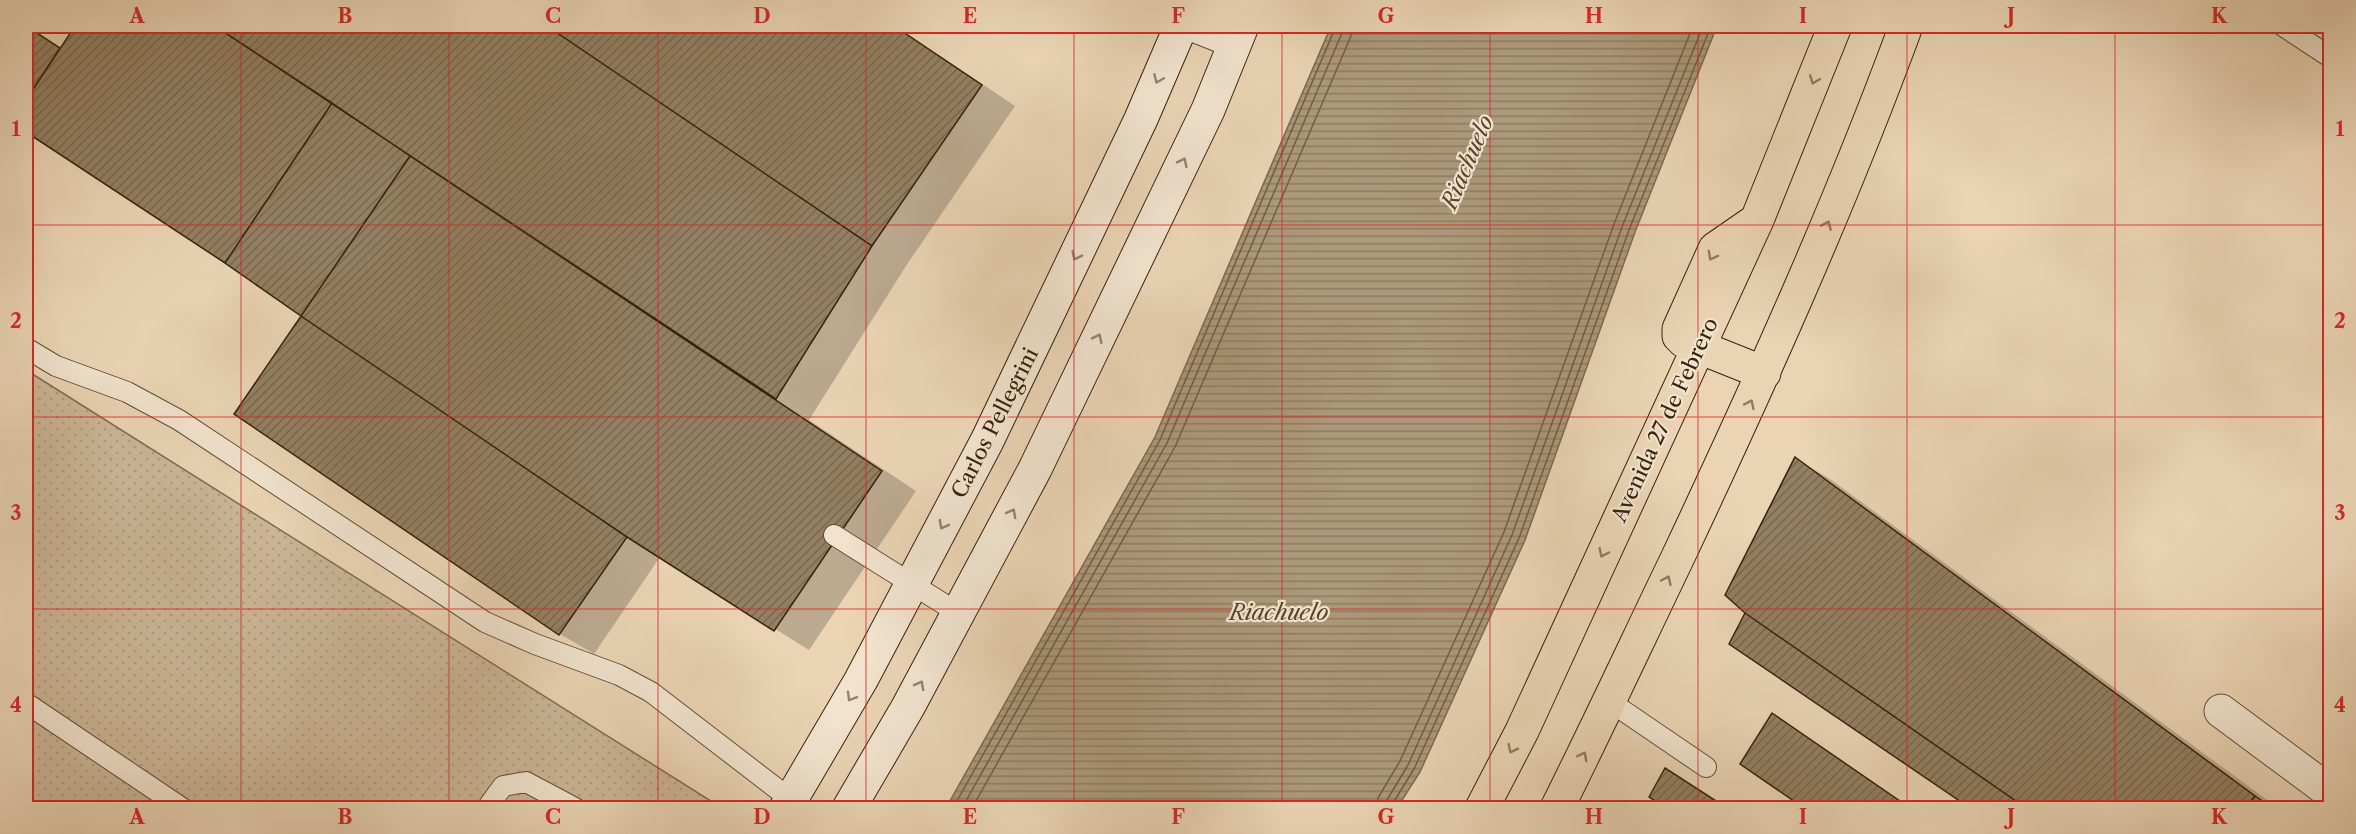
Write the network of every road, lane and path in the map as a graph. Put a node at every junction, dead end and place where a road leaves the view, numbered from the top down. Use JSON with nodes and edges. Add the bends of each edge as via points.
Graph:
{"nodes":[{"id":1,"x":1180,"y":26,"type":"edge"},
{"id":2,"x":1835,"y":26,"type":"edge"},
{"id":3,"x":1906,"y":26,"type":"edge"},
{"id":4,"x":2283,"y":26,"type":"edge"},
{"id":5,"x":1238,"y":37,"type":"edge"},
{"id":6,"x":2331,"y":57,"type":"edge"},
{"id":7,"x":1699,"y":347,"type":"junction"},
{"id":8,"x":26,"y":348,"type":"edge"},
{"id":9,"x":1764,"y":373,"type":"junction"},
{"id":10,"x":834,"y":535,"type":"dead end"},
{"id":11,"x":911,"y":584,"type":"junction"},
{"id":12,"x":958,"y":613,"type":"junction"},
{"id":13,"x":1610,"y":701,"type":"junction"},
{"id":14,"x":26,"y":703,"type":"edge"},
{"id":15,"x":2221,"y":711,"type":"dead end"},
{"id":16,"x":1706,"y":767,"type":"dead end"},
{"id":17,"x":2331,"y":792,"type":"edge"},
{"id":18,"x":793,"y":806,"type":"edge"},
{"id":19,"x":182,"y":808,"type":"edge"},
{"id":20,"x":487,"y":808,"type":"edge"},
{"id":21,"x":575,"y":808,"type":"edge"},
{"id":22,"x":849,"y":808,"type":"edge"},
{"id":23,"x":1482,"y":808,"type":"edge"},
{"id":24,"x":1557,"y":808,"type":"edge"}],
"edges":[{"from":1,"to":5,"type":"lane"},
{"from":1,"to":11,"type":"main road","name":"Carlos Pellegrini","one_way":true,"via":[[1141,119],[993,430]]},
{"from":2,"to":7,"type":"main road","one_way":true,"via":[[1757,219],[1714,249],[1679,328],[1679,336]]},
{"from":9,"to":3,"type":"main road","one_way":true,"via":[[1864,140]]},
{"from":4,"to":6,"type":"lane"},
{"from":12,"to":5,"type":"main road","one_way":true,"via":[[1035,469],[1208,110]]},
{"from":7,"to":9,"type":"main road"},
{"from":7,"to":23,"type":"main road","name":"Avenida 27 de Febrero","one_way":true,"via":[[1522,731]]},
{"from":8,"to":18,"type":"lane","via":[[56,366],[127,392],[179,420],[485,622],[619,675],[651,692]]},
{"from":13,"to":9,"type":"main road","one_way":true},
{"from":10,"to":11,"type":"lane"},
{"from":11,"to":12,"type":"lane"},
{"from":11,"to":18,"type":"main road","name":"Carlos Pellegrini","one_way":true},
{"from":22,"to":12,"type":"main road","one_way":true},
{"from":13,"to":16,"type":"lane"},
{"from":24,"to":13,"type":"main road","one_way":true},
{"from":14,"to":19,"type":"lane"},
{"from":15,"to":17,"type":"main road"},
{"from":20,"to":21,"type":"lane","via":[[503,786],[526,782]]}]}
